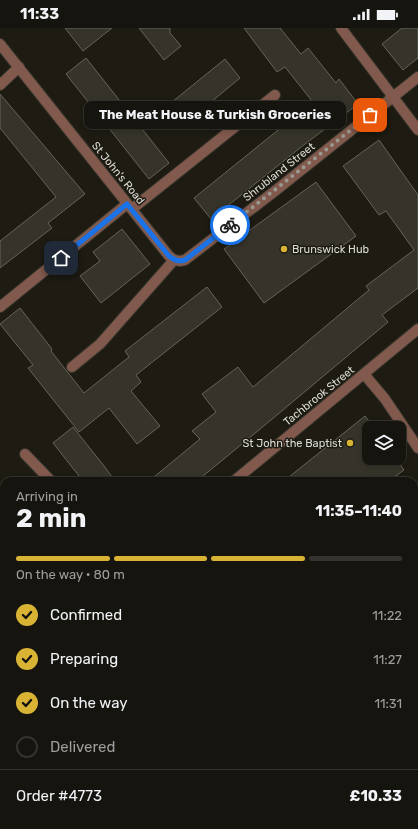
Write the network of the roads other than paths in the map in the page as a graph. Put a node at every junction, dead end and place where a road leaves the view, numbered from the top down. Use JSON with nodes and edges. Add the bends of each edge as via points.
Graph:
{"nodes":[{"id":1,"x":341,"y":28,"type":"edge"},
{"id":2,"x":0,"y":44,"type":"edge"},
{"id":3,"x":19,"y":67,"type":"junction"},
{"id":4,"x":418,"y":77,"type":"edge"},
{"id":5,"x":0,"y":85,"type":"edge"},
{"id":6,"x":275,"y":95,"type":"dead end"},
{"id":7,"x":393,"y":97,"type":"junction"},
{"id":8,"x":418,"y":130,"type":"edge"},
{"id":9,"x":130,"y":207,"type":"junction"},
{"id":10,"x":174,"y":260,"type":"junction"},
{"id":11,"x":0,"y":307,"type":"edge"},
{"id":12,"x":418,"y":329,"type":"edge"},
{"id":13,"x":72,"y":367,"type":"dead end"},
{"id":14,"x":364,"y":374,"type":"junction"},
{"id":15,"x":418,"y":448,"type":"edge"},
{"id":16,"x":25,"y":454,"type":"dead end"},
{"id":17,"x":47,"y":477,"type":"edge"},
{"id":18,"x":239,"y":477,"type":"edge"}],
"edges":[{"from":1,"to":7,"type":"street"},
{"from":2,"to":3,"type":"street","name":"St John's Road"},
{"from":3,"to":5,"type":"street"},
{"from":3,"to":9,"type":"street","name":"St John's Road"},
{"from":4,"to":7,"type":"street","name":"Shrubland Street"},
{"from":6,"to":9,"type":"street"},
{"from":7,"to":8,"type":"street"},
{"from":7,"to":10,"type":"street","name":"Shrubland Street","via":[[185,260]]},
{"from":9,"to":10,"type":"street","name":"St John's Road"},
{"from":9,"to":11,"type":"street"},
{"from":10,"to":13,"type":"street","via":[[100,344]]},
{"from":12,"to":14,"type":"street","name":"Tachbrook Street"},
{"from":14,"to":15,"type":"street","via":[[385,399]]},
{"from":14,"to":18,"type":"street","name":"Tachbrook Street"},
{"from":16,"to":17,"type":"street"}]}
